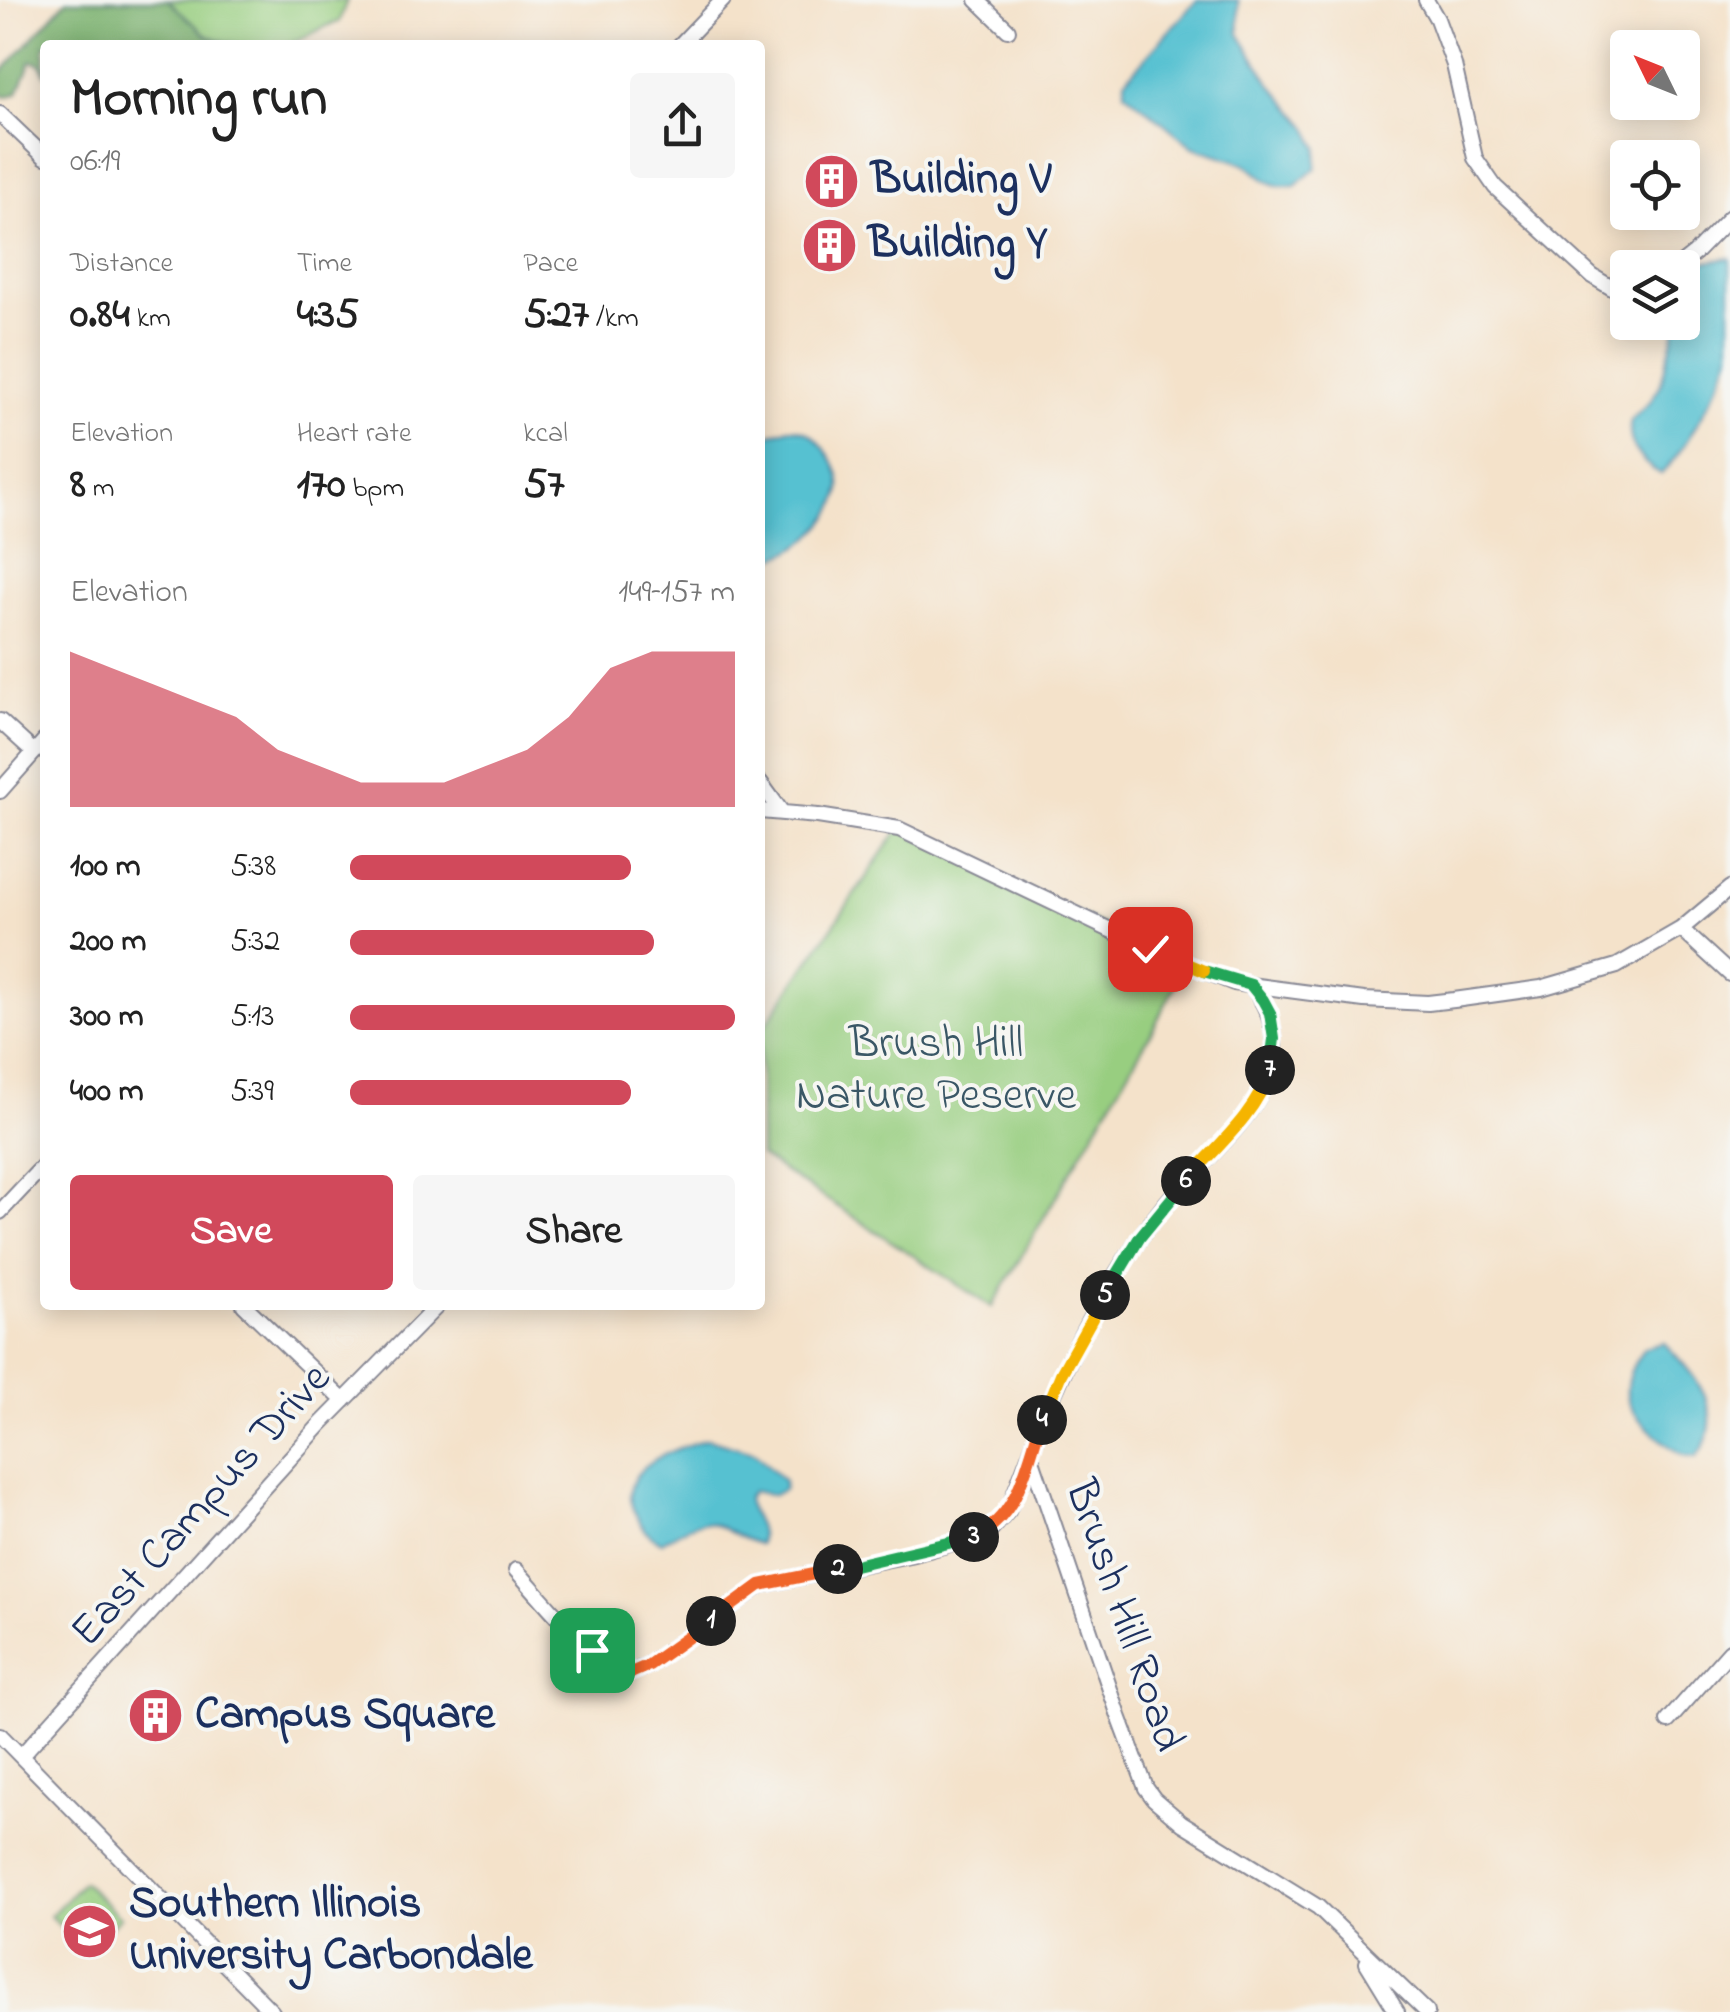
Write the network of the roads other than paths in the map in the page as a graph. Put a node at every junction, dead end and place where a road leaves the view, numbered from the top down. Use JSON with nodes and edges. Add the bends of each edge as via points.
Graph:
{"nodes":[{"id":1,"x":723,"y":0,"type":"edge"},
{"id":2,"x":978,"y":0,"type":"edge"},
{"id":3,"x":1426,"y":0,"type":"edge"},
{"id":4,"x":1008,"y":30,"type":"dead end"},
{"id":5,"x":685,"y":40,"type":"edge"},
{"id":6,"x":0,"y":114,"type":"edge"},
{"id":7,"x":40,"y":152,"type":"edge"},
{"id":8,"x":1730,"y":217,"type":"edge"},
{"id":9,"x":1698,"y":250,"type":"edge"},
{"id":10,"x":1610,"y":287,"type":"edge"},
{"id":11,"x":0,"y":721,"type":"edge"},
{"id":12,"x":40,"y":746,"type":"edge"},
{"id":13,"x":765,"y":789,"type":"edge"},
{"id":14,"x":0,"y":791,"type":"edge"},
{"id":15,"x":765,"y":811,"type":"edge"},
{"id":16,"x":781,"y":811,"type":"junction"},
{"id":17,"x":1730,"y":888,"type":"edge"},
{"id":18,"x":1680,"y":929,"type":"junction"},
{"id":19,"x":1730,"y":974,"type":"edge"},
{"id":20,"x":1251,"y":985,"type":"junction"},
{"id":21,"x":40,"y":1169,"type":"edge"},
{"id":22,"x":0,"y":1212,"type":"edge"},
{"id":23,"x":249,"y":1310,"type":"edge"},
{"id":24,"x":433,"y":1310,"type":"edge"},
{"id":25,"x":344,"y":1400,"type":"junction"},
{"id":26,"x":1030,"y":1454,"type":"junction"},
{"id":27,"x":516,"y":1570,"type":"dead end"},
{"id":28,"x":1730,"y":1651,"type":"edge"},
{"id":29,"x":1668,"y":1721,"type":"dead end"},
{"id":30,"x":0,"y":1735,"type":"edge"},
{"id":31,"x":21,"y":1756,"type":"junction"},
{"id":32,"x":1356,"y":1945,"type":"junction"},
{"id":33,"x":272,"y":2012,"type":"edge"},
{"id":34,"x":1397,"y":2012,"type":"edge"},
{"id":35,"x":1426,"y":2012,"type":"edge"}],
"edges":[{"from":1,"to":5,"type":"street"},
{"from":2,"to":4,"type":"street"},
{"from":3,"to":10,"type":"street","via":[[1454,65],[1475,158],[1495,187]]},
{"from":6,"to":7,"type":"street"},
{"from":8,"to":9,"type":"street"},
{"from":11,"to":12,"type":"street"},
{"from":12,"to":14,"type":"street"},
{"from":13,"to":16,"type":"street"},
{"from":15,"to":16,"type":"street"},
{"from":16,"to":20,"type":"street","via":[[900,829],[1150,949]]},
{"from":17,"to":18,"type":"street"},
{"from":18,"to":19,"type":"street"},
{"from":18,"to":20,"type":"street","via":[[1618,966],[1541,988],[1471,998],[1364,1000]]},
{"from":20,"to":26,"type":"street","name":"Brush Hill Road","via":[[1270,1013],[1266,1084],[1120,1267],[1061,1374]]},
{"from":21,"to":22,"type":"street"},
{"from":23,"to":25,"type":"street"},
{"from":24,"to":25,"type":"street","name":"East Campus Drive"},
{"from":25,"to":31,"type":"street","name":"East Campus Drive"},
{"from":26,"to":27,"type":"street","via":[[1008,1511],[992,1529],[914,1554],[760,1585],[633,1672],[592,1650]]},
{"from":26,"to":32,"type":"street","name":"Brush Hill Road","via":[[1146,1788],[1182,1823],[1318,1907]]},
{"from":28,"to":29,"type":"street"},
{"from":30,"to":31,"type":"street"},
{"from":31,"to":33,"type":"street"},
{"from":32,"to":34,"type":"street","name":"Brush Hill Road"},
{"from":32,"to":35,"type":"street","name":"Brush Hill Road"}]}
